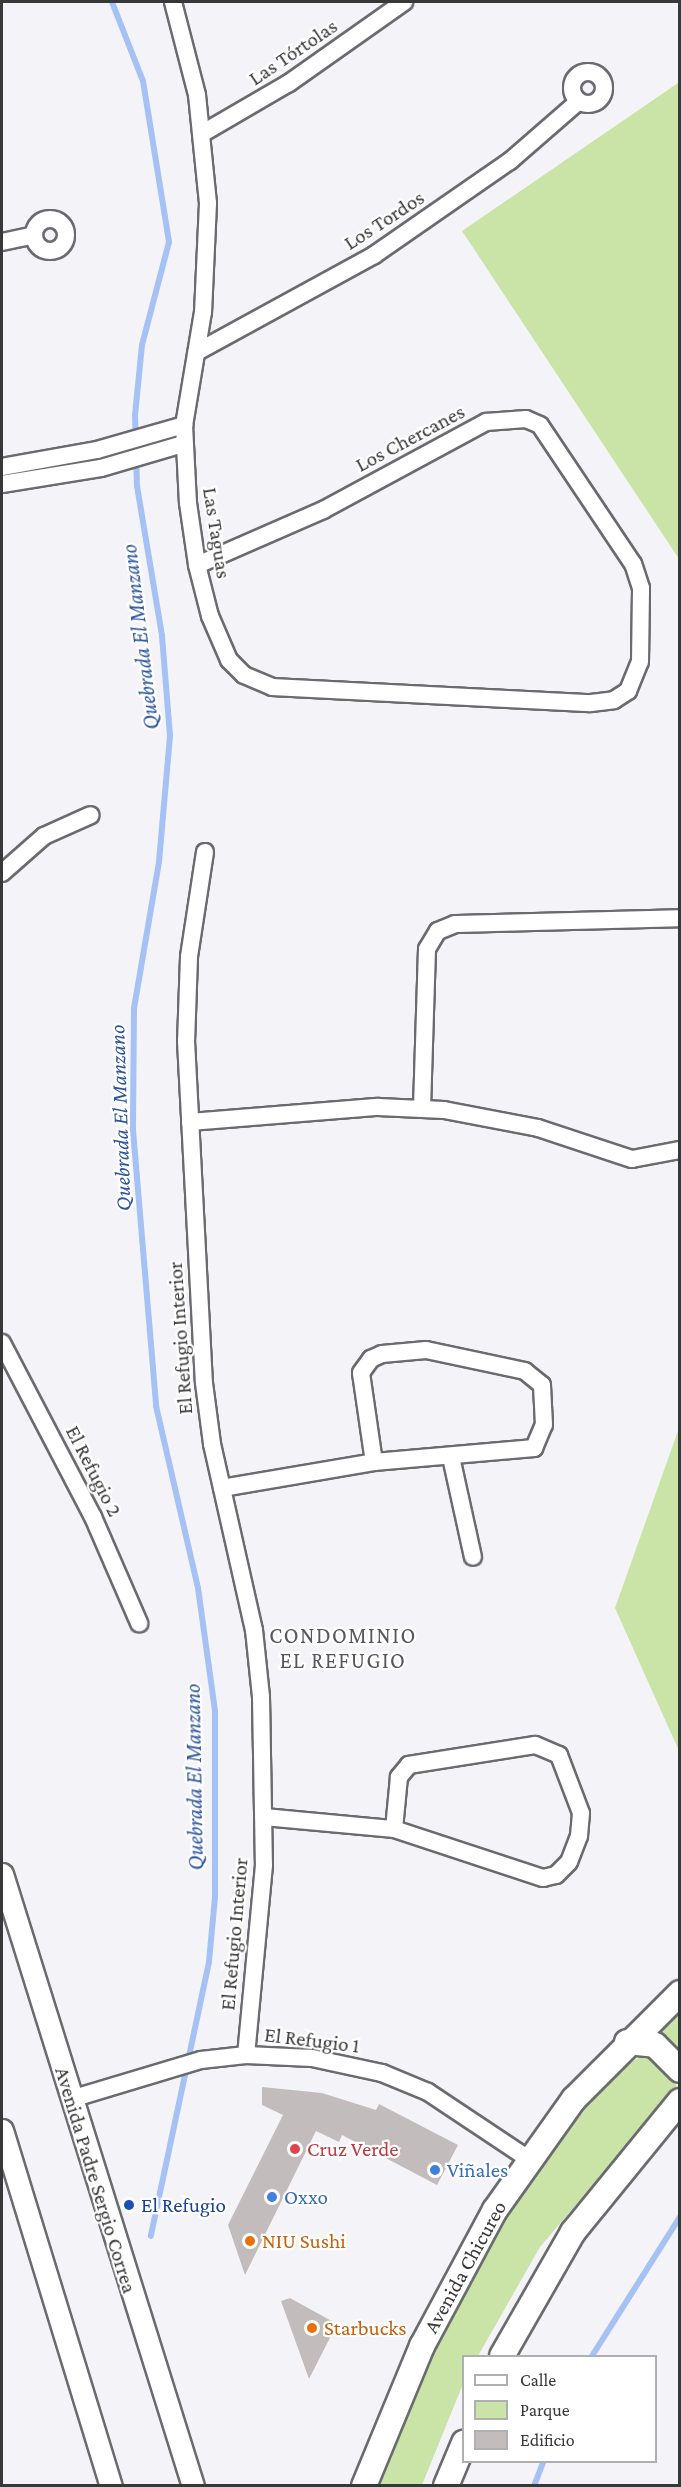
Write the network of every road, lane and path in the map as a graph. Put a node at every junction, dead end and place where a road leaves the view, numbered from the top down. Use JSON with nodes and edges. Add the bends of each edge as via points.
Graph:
{"nodes":[{"id":1,"x":173,"y":2,"type":"edge"},
{"id":2,"x":404,"y":2,"type":"edge"},
{"id":3,"x":579,"y":101,"type":"dead end"},
{"id":4,"x":203,"y":133,"type":"junction"},
{"id":5,"x":34,"y":235,"type":"dead end"},
{"id":6,"x":2,"y":242,"type":"edge"},
{"id":7,"x":197,"y":352,"type":"junction"},
{"id":8,"x":184,"y":425,"type":"junction"},
{"id":9,"x":183,"y":444,"type":"junction"},
{"id":10,"x":2,"y":467,"type":"edge"},
{"id":11,"x":2,"y":484,"type":"edge"},
{"id":12,"x":197,"y":565,"type":"junction"},
{"id":13,"x":628,"y":691,"type":"joint"},
{"id":14,"x":91,"y":815,"type":"dead end"},
{"id":15,"x":205,"y":852,"type":"dead end"},
{"id":16,"x":2,"y":873,"type":"edge"},
{"id":17,"x":680,"y":918,"type":"edge"},
{"id":18,"x":422,"y":1108,"type":"junction"},
{"id":19,"x":190,"y":1122,"type":"junction"},
{"id":20,"x":680,"y":1150,"type":"edge"},
{"id":21,"x":2,"y":1343,"type":"edge"},
{"id":22,"x":451,"y":1457,"type":"junction"},
{"id":23,"x":374,"y":1462,"type":"junction"},
{"id":24,"x":222,"y":1488,"type":"junction"},
{"id":25,"x":473,"y":1557,"type":"dead end"},
{"id":26,"x":140,"y":1623,"type":"dead end"},
{"id":27,"x":264,"y":1817,"type":"junction"},
{"id":28,"x":394,"y":1829,"type":"junction"},
{"id":29,"x":2,"y":1874,"type":"edge"},
{"id":30,"x":680,"y":1993,"type":"edge"},
{"id":31,"x":627,"y":2042,"type":"junction"},
{"id":32,"x":246,"y":2055,"type":"junction"},
{"id":33,"x":680,"y":2070,"type":"edge"},
{"id":34,"x":71,"y":2099,"type":"junction"},
{"id":35,"x":680,"y":2101,"type":"edge"},
{"id":36,"x":2,"y":2130,"type":"edge"},
{"id":37,"x":530,"y":2160,"type":"junction"},
{"id":38,"x":503,"y":2355,"type":"edge"},
{"id":39,"x":462,"y":2447,"type":"edge"},
{"id":40,"x":111,"y":2486,"type":"edge"},
{"id":41,"x":193,"y":2486,"type":"edge"},
{"id":42,"x":363,"y":2486,"type":"edge"},
{"id":43,"x":446,"y":2486,"type":"edge"}],
"edges":[{"from":1,"to":4,"type":"street","name":"Las Taguas"},
{"from":2,"to":4,"type":"street","name":"Las Tórtolas","via":[[289,83]]},
{"from":3,"to":7,"type":"street","name":"Los Tordos","via":[[510,161],[374,255]]},
{"from":4,"to":7,"type":"street","name":"Las Taguas","via":[[208,238]]},
{"from":5,"to":6,"type":"street"},
{"from":7,"to":8,"type":"street","name":"Las Taguas"},
{"from":8,"to":9,"type":"street","name":"Las Taguas"},
{"from":8,"to":10,"type":"street","via":[[124,442]]},
{"from":9,"to":11,"type":"street","via":[[124,462]]},
{"from":9,"to":12,"type":"street","name":"Las Taguas"},
{"from":12,"to":13,"type":"street","name":"Las Taguas","via":[[223,650],[244,675],[262,684],[591,703],[614,700]]},
{"from":12,"to":13,"type":"street","name":"Los Chercanes","via":[[323,510],[486,422],[526,419],[540,425],[633,564],[641,588],[640,662]]},
{"from":14,"to":16,"type":"street","via":[[44,836]]},
{"from":15,"to":19,"type":"street","name":"El Refugio Interior","via":[[186,999]]},
{"from":17,"to":18,"type":"street","via":[[455,924],[438,931],[426,949]]},
{"from":18,"to":19,"type":"street"},
{"from":18,"to":20,"type":"street","via":[[508,1120],[632,1159]]},
{"from":19,"to":24,"type":"street","name":"El Refugio Interior","via":[[204,1383]]},
{"from":21,"to":26,"type":"street","name":"El Refugio 2","via":[[93,1517]]},
{"from":22,"to":23,"type":"street"},
{"from":22,"to":23,"type":"street","via":[[534,1448],[544,1425],[542,1385],[525,1371],[426,1350],[381,1354],[371,1359],[361,1373]]},
{"from":22,"to":25,"type":"street"},
{"from":23,"to":24,"type":"street"},
{"from":24,"to":27,"type":"street","name":"El Refugio Interior","via":[[258,1665]]},
{"from":27,"to":28,"type":"street"},
{"from":27,"to":32,"type":"street","name":"El Refugio Interior","via":[[262,1907]]},
{"from":28,"to":28,"type":"street","via":[[543,1878],[556,1875],[569,1862],[579,1836],[580,1813],[562,1760],[554,1750],[535,1745],[409,1765],[399,1777]]},
{"from":29,"to":34,"type":"street","name":"Avenida Padre Sergio Correa"},
{"from":30,"to":31,"type":"main road","name":"Avenida Chicureo"},
{"from":31,"to":33,"type":"main road","via":[[655,2044]]},
{"from":31,"to":37,"type":"main road","name":"Avenida Chicureo","via":[[574,2099]]},
{"from":32,"to":34,"type":"street","name":"El Refugio 1","via":[[201,2060]]},
{"from":32,"to":37,"type":"street","name":"El Refugio 1","via":[[312,2058],[406,2082],[466,2114]]},
{"from":34,"to":41,"type":"street","name":"Avenida Padre Sergio Correa"},
{"from":35,"to":38,"type":"main road","via":[[573,2232]]},
{"from":36,"to":40,"type":"street"},
{"from":37,"to":42,"type":"main road","name":"Avenida Chicureo","via":[[447,2295]]},
{"from":39,"to":43,"type":"main road"}]}
